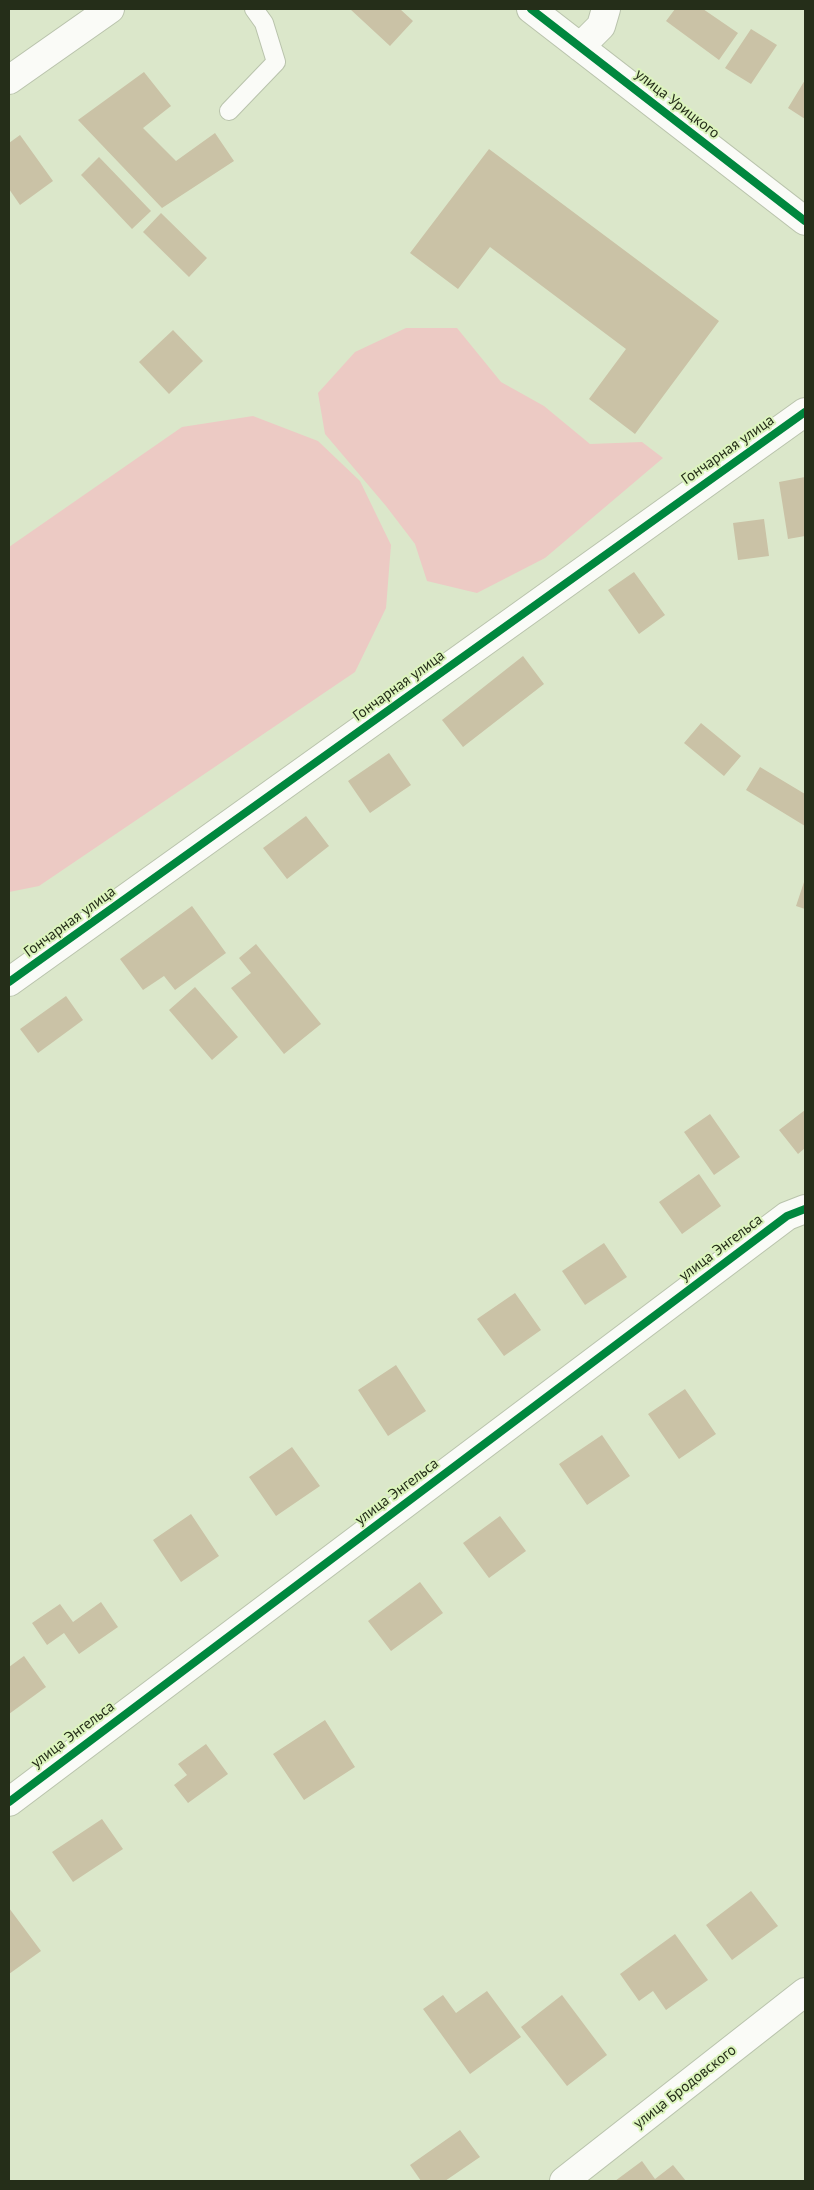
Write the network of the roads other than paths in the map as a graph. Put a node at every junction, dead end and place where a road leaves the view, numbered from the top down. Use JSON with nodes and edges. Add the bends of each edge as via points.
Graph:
{"nodes":[{"id":1,"x":110,"y":9,"type":"edge"},
{"id":2,"x":254,"y":9,"type":"edge"},
{"id":3,"x":531,"y":9,"type":"edge"},
{"id":4,"x":606,"y":9,"type":"edge"},
{"id":5,"x":580,"y":47,"type":"junction"},
{"id":6,"x":9,"y":80,"type":"edge"},
{"id":7,"x":229,"y":110,"type":"dead end"},
{"id":8,"x":805,"y":221,"type":"edge"},
{"id":9,"x":805,"y":412,"type":"edge"},
{"id":10,"x":9,"y":982,"type":"edge"},
{"id":11,"x":805,"y":1209,"type":"edge"},
{"id":12,"x":9,"y":1802,"type":"edge"},
{"id":13,"x":805,"y":1992,"type":"edge"},
{"id":14,"x":564,"y":2181,"type":"edge"}],
"edges":[{"from":1,"to":6,"type":"street"},
{"from":2,"to":7,"type":"lane","via":[[264,23],[276,62]]},
{"from":3,"to":5,"type":"street","name":"улица Урицкого"},
{"from":4,"to":5,"type":"street","via":[[601,26]]},
{"from":5,"to":8,"type":"street","name":"улица Урицкого"},
{"from":9,"to":10,"type":"street","name":"Гончарная улица"},
{"from":11,"to":12,"type":"street","name":"улица Энгельса","via":[[787,1216]]},
{"from":13,"to":14,"type":"street","name":"улица Бродовского"}]}
